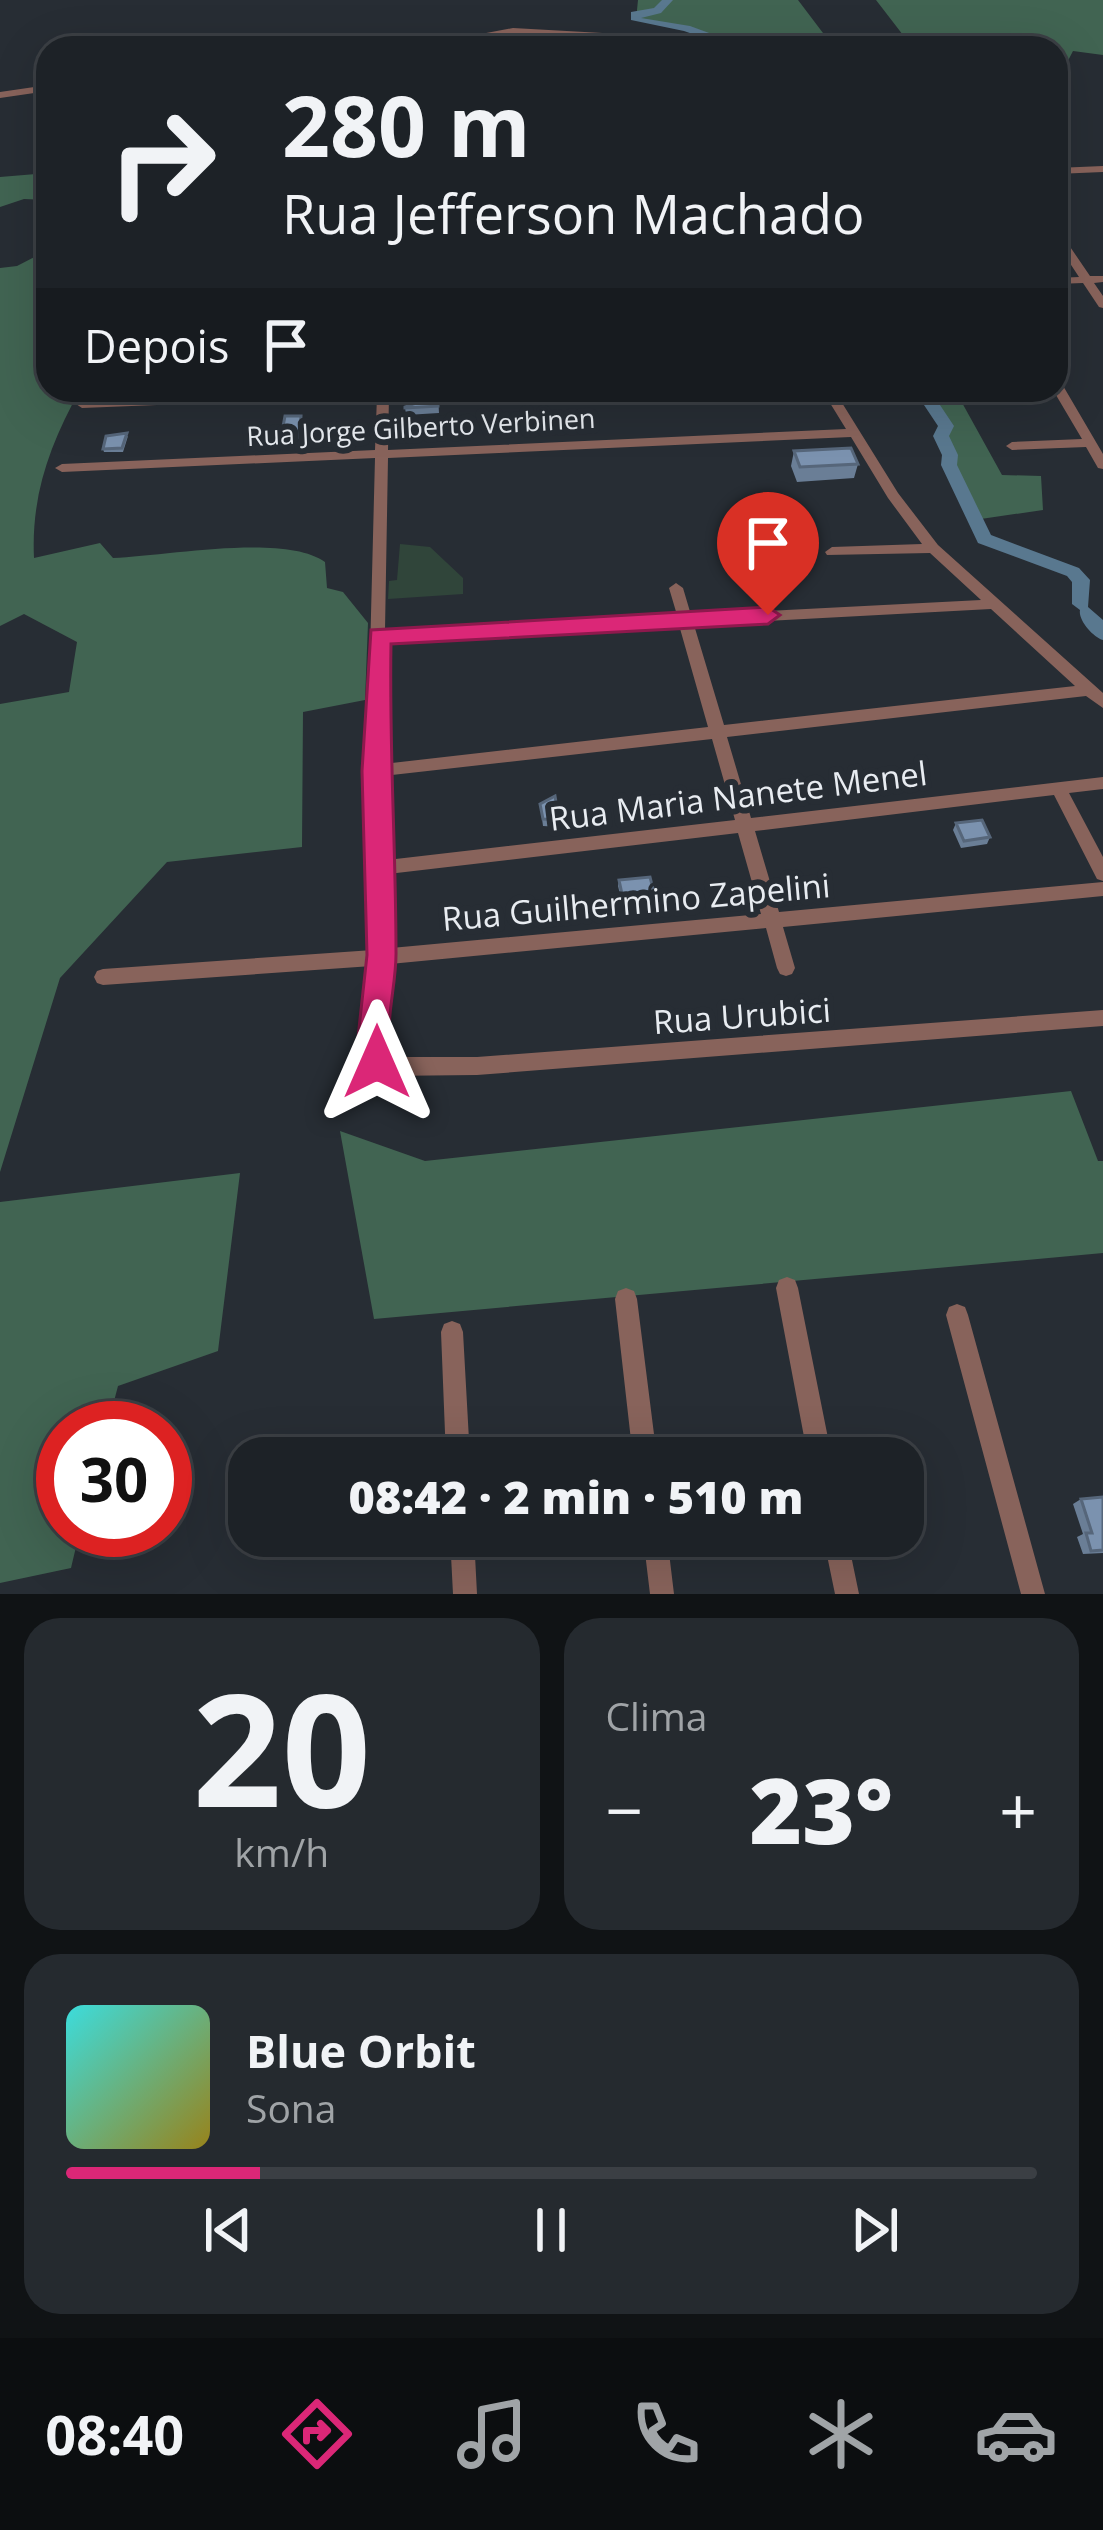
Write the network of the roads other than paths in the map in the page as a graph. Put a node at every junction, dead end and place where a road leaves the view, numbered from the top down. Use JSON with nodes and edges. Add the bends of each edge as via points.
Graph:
{"nodes":[{"id":1,"x":513,"y":31,"type":"junction"},
{"id":2,"x":577,"y":33,"type":"junction"},
{"id":3,"x":490,"y":36,"type":"edge"},
{"id":4,"x":514,"y":36,"type":"edge"},
{"id":5,"x":578,"y":36,"type":"edge"},
{"id":6,"x":596,"y":36,"type":"edge"},
{"id":7,"x":36,"y":90,"type":"edge"},
{"id":8,"x":0,"y":95,"type":"edge"},
{"id":9,"x":1068,"y":171,"type":"edge"},
{"id":10,"x":1101,"y":172,"type":"edge"},
{"id":11,"x":1068,"y":252,"type":"edge"},
{"id":12,"x":1103,"y":279,"type":"edge"},
{"id":13,"x":1086,"y":280,"type":"junction"},
{"id":14,"x":1068,"y":281,"type":"edge"},
{"id":15,"x":1103,"y":305,"type":"edge"},
{"id":16,"x":132,"y":402,"type":"edge"},
{"id":17,"x":383,"y":402,"type":"edge"},
{"id":18,"x":835,"y":402,"type":"edge"},
{"id":19,"x":1066,"y":402,"type":"edge"},
{"id":20,"x":82,"y":404,"type":"dead end"},
{"id":21,"x":854,"y":433,"type":"junction"},
{"id":22,"x":1092,"y":445,"type":"junction"},
{"id":23,"x":1013,"y":448,"type":"dead end"},
{"id":24,"x":382,"y":453,"type":"junction"},
{"id":25,"x":1103,"y":465,"type":"edge"},
{"id":26,"x":62,"y":468,"type":"dead end"},
{"id":27,"x":933,"y":548,"type":"junction"},
{"id":28,"x":832,"y":552,"type":"dead end"},
{"id":29,"x":676,"y":588,"type":"dead end"},
{"id":30,"x":993,"y":604,"type":"junction"},
{"id":31,"x":683,"y":620,"type":"junction"},
{"id":32,"x":379,"y":636,"type":"junction"},
{"id":33,"x":1089,"y":690,"type":"junction"},
{"id":34,"x":1103,"y":703,"type":"edge"},
{"id":35,"x":715,"y":732,"type":"junction"},
{"id":36,"x":375,"y":771,"type":"junction"},
{"id":37,"x":1103,"y":784,"type":"edge"},
{"id":38,"x":1059,"y":789,"type":"junction"},
{"id":39,"x":742,"y":825,"type":"junction"},
{"id":40,"x":380,"y":868,"type":"junction"},
{"id":41,"x":1103,"y":874,"type":"edge"},
{"id":42,"x":1103,"y":889,"type":"edge"},
{"id":43,"x":772,"y":920,"type":"junction"},
{"id":44,"x":382,"y":955,"type":"junction"},
{"id":45,"x":787,"y":968,"type":"dead end"},
{"id":46,"x":103,"y":977,"type":"dead end"},
{"id":47,"x":1103,"y":1018,"type":"edge"},
{"id":48,"x":787,"y":1288,"type":"dead end"},
{"id":49,"x":626,"y":1300,"type":"dead end"},
{"id":50,"x":957,"y":1315,"type":"dead end"},
{"id":51,"x":452,"y":1331,"type":"dead end"},
{"id":52,"x":457,"y":1437,"type":"edge"},
{"id":53,"x":642,"y":1437,"type":"edge"},
{"id":54,"x":816,"y":1437,"type":"edge"},
{"id":55,"x":463,"y":1557,"type":"edge"},
{"id":56,"x":658,"y":1557,"type":"edge"},
{"id":57,"x":839,"y":1557,"type":"edge"},
{"id":58,"x":465,"y":1594,"type":"edge"},
{"id":59,"x":662,"y":1594,"type":"edge"},
{"id":60,"x":847,"y":1594,"type":"edge"},
{"id":61,"x":1034,"y":1594,"type":"edge"}],
"edges":[{"from":1,"to":2,"type":"street"},
{"from":1,"to":3,"type":"street"},
{"from":1,"to":4,"type":"street"},
{"from":2,"to":5,"type":"street"},
{"from":2,"to":6,"type":"street"},
{"from":7,"to":8,"type":"street"},
{"from":9,"to":10,"type":"street"},
{"from":11,"to":13,"type":"street"},
{"from":12,"to":13,"type":"street"},
{"from":13,"to":14,"type":"street"},
{"from":13,"to":15,"type":"street"},
{"from":16,"to":20,"type":"street"},
{"from":17,"to":24,"type":"street"},
{"from":18,"to":21,"type":"street"},
{"from":19,"to":22,"type":"street"},
{"from":21,"to":24,"type":"street","name":"Rua Jorge Gilberto Verbinen"},
{"from":21,"to":27,"type":"street"},
{"from":22,"to":23,"type":"street"},
{"from":22,"to":25,"type":"street"},
{"from":24,"to":26,"type":"street","name":"Rua Jorge Gilberto Verbinen"},
{"from":24,"to":32,"type":"street"},
{"from":27,"to":28,"type":"street"},
{"from":27,"to":30,"type":"street"},
{"from":29,"to":31,"type":"street"},
{"from":30,"to":31,"type":"street"},
{"from":30,"to":33,"type":"street"},
{"from":31,"to":32,"type":"street"},
{"from":31,"to":35,"type":"street"},
{"from":32,"to":36,"type":"street"},
{"from":33,"to":34,"type":"street"},
{"from":33,"to":35,"type":"street"},
{"from":35,"to":36,"type":"street"},
{"from":35,"to":39,"type":"street"},
{"from":36,"to":40,"type":"street"},
{"from":37,"to":38,"type":"street","name":"Rua Maria Nanete Menel"},
{"from":38,"to":39,"type":"street","name":"Rua Maria Nanete Menel"},
{"from":38,"to":41,"type":"street"},
{"from":39,"to":40,"type":"street","name":"Rua Maria Nanete Menel"},
{"from":39,"to":43,"type":"street"},
{"from":40,"to":44,"type":"street"},
{"from":42,"to":43,"type":"street","name":"Rua Guilhermino Zapelini"},
{"from":43,"to":44,"type":"street","name":"Rua Guilhermino Zapelini"},
{"from":43,"to":45,"type":"street"},
{"from":44,"to":46,"type":"street","name":"Rua Guilhermino Zapelini"},
{"from":44,"to":47,"type":"street","name":"Rua Urubici","via":[[373,1047],[385,1067]]},
{"from":48,"to":54,"type":"street"},
{"from":49,"to":53,"type":"street"},
{"from":50,"to":61,"type":"street"},
{"from":51,"to":52,"type":"street"},
{"from":55,"to":58,"type":"street"},
{"from":56,"to":59,"type":"street"},
{"from":57,"to":60,"type":"street"}]}
